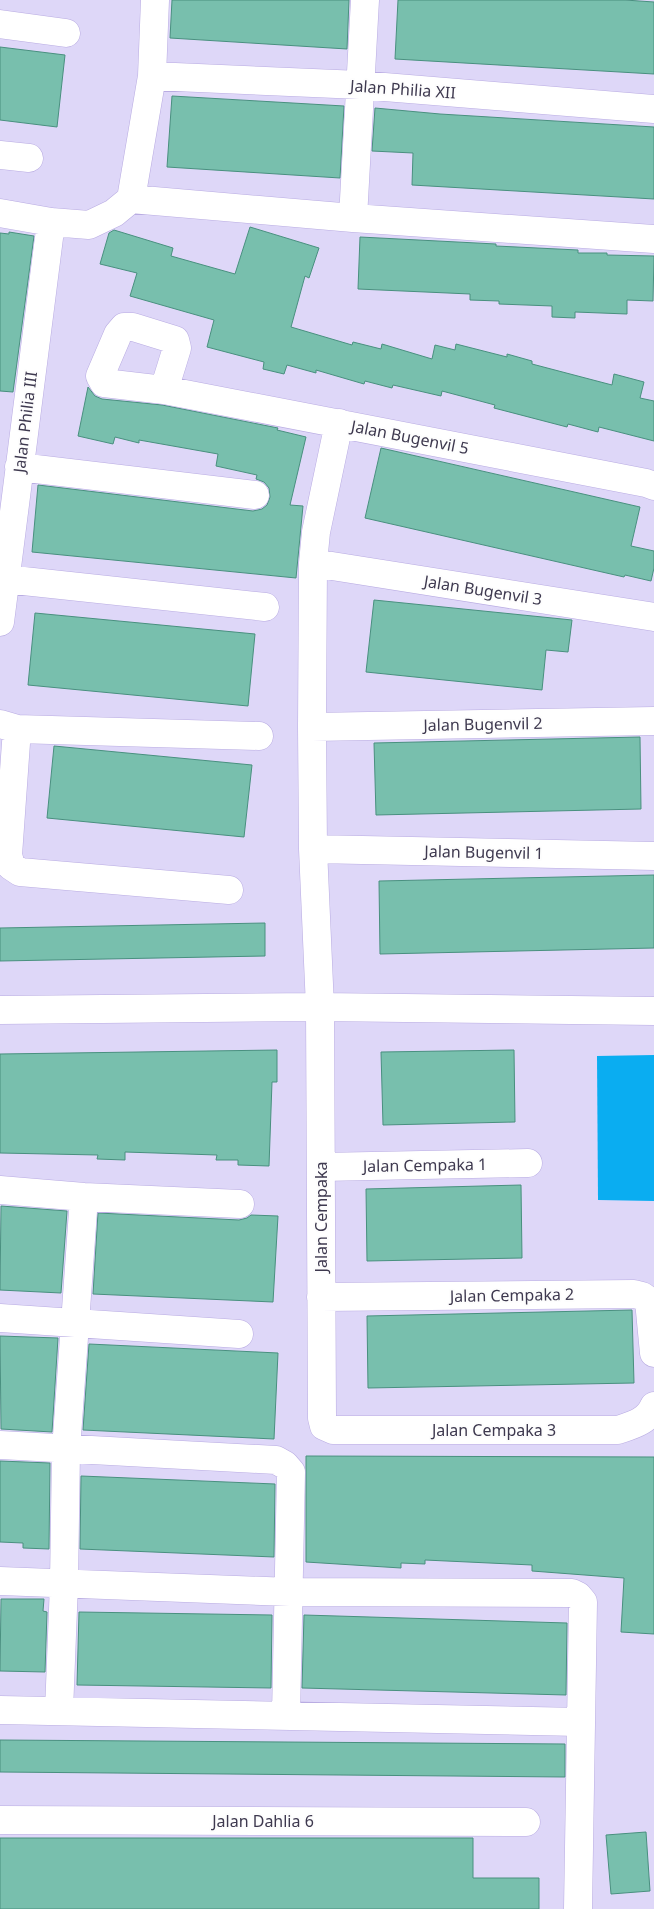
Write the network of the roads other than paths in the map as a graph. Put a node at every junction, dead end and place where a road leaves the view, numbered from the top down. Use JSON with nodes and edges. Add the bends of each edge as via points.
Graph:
{"nodes":[{"id":1,"x":155,"y":0,"type":"edge"},
{"id":2,"x":365,"y":0,"type":"edge"},
{"id":3,"x":0,"y":24,"type":"edge"},
{"id":4,"x":66,"y":34,"type":"dead end"},
{"id":5,"x":152,"y":76,"type":"junction"},
{"id":6,"x":360,"y":86,"type":"junction"},
{"id":7,"x":654,"y":109,"type":"edge"},
{"id":8,"x":0,"y":155,"type":"edge"},
{"id":9,"x":28,"y":158,"type":"dead end"},
{"id":10,"x":131,"y":199,"type":"junction"},
{"id":11,"x":0,"y":213,"type":"edge"},
{"id":12,"x":353,"y":218,"type":"junction"},
{"id":13,"x":51,"y":222,"type":"junction"},
{"id":14,"x":654,"y":239,"type":"edge"},
{"id":15,"x":164,"y":390,"type":"dead end"},
{"id":16,"x":339,"y":423,"type":"junction"},
{"id":17,"x":19,"y":467,"type":"junction"},
{"id":18,"x":654,"y":486,"type":"edge"},
{"id":19,"x":256,"y":495,"type":"dead end"},
{"id":20,"x":313,"y":563,"type":"junction"},
{"id":21,"x":5,"y":579,"type":"junction"},
{"id":22,"x":265,"y":607,"type":"dead end"},
{"id":23,"x":654,"y":617,"type":"edge"},
{"id":24,"x":0,"y":622,"type":"edge"},
{"id":25,"x":654,"y":721,"type":"edge"},
{"id":26,"x":8,"y":726,"type":"edge"},
{"id":27,"x":312,"y":727,"type":"junction"},
{"id":28,"x":259,"y":736,"type":"dead end"},
{"id":29,"x":313,"y":849,"type":"junction"},
{"id":30,"x":654,"y":856,"type":"edge"},
{"id":31,"x":230,"y":890,"type":"dead end"},
{"id":32,"x":320,"y":1007,"type":"junction"},
{"id":33,"x":0,"y":1010,"type":"edge"},
{"id":34,"x":654,"y":1011,"type":"edge"},
{"id":35,"x":528,"y":1163,"type":"dead end"},
{"id":36,"x":321,"y":1167,"type":"junction"},
{"id":37,"x":0,"y":1190,"type":"edge"},
{"id":38,"x":84,"y":1197,"type":"junction"},
{"id":39,"x":240,"y":1204,"type":"dead end"},
{"id":40,"x":320,"y":1298,"type":"junction"},
{"id":41,"x":0,"y":1318,"type":"edge"},
{"id":42,"x":74,"y":1322,"type":"junction"},
{"id":43,"x":239,"y":1334,"type":"dead end"},
{"id":44,"x":654,"y":1353,"type":"edge"},
{"id":45,"x":654,"y":1406,"type":"edge"},
{"id":46,"x":324,"y":1426,"type":"joint"},
{"id":47,"x":0,"y":1445,"type":"edge"},
{"id":48,"x":66,"y":1450,"type":"junction"},
{"id":49,"x":0,"y":1581,"type":"edge"},
{"id":50,"x":64,"y":1584,"type":"junction"},
{"id":51,"x":290,"y":1592,"type":"junction"},
{"id":52,"x":0,"y":1710,"type":"edge"},
{"id":53,"x":59,"y":1711,"type":"junction"},
{"id":54,"x":286,"y":1716,"type":"junction"},
{"id":55,"x":580,"y":1722,"type":"junction"},
{"id":56,"x":0,"y":1820,"type":"edge"},
{"id":57,"x":526,"y":1822,"type":"dead end"},
{"id":58,"x":578,"y":1909,"type":"edge"}],
"edges":[{"from":1,"to":5,"type":"street"},
{"from":2,"to":6,"type":"street"},
{"from":3,"to":4,"type":"street"},
{"from":5,"to":6,"type":"street","name":"Jalan Philia XII"},
{"from":5,"to":10,"type":"street"},
{"from":6,"to":7,"type":"street","name":"Jalan Philia XII"},
{"from":6,"to":12,"type":"street"},
{"from":8,"to":9,"type":"street"},
{"from":10,"to":12,"type":"street"},
{"from":10,"to":13,"type":"street","via":[[114,213],[89,225]]},
{"from":11,"to":13,"type":"street"},
{"from":12,"to":14,"type":"street"},
{"from":13,"to":17,"type":"street","name":"Jalan Philia III"},
{"from":15,"to":16,"type":"street","name":"Jalan Bugenvil 5"},
{"from":16,"to":18,"type":"street","name":"Jalan Bugenvil 5"},
{"from":16,"to":20,"type":"street","name":"Jalan Cempaka","via":[[316,532]]},
{"from":17,"to":19,"type":"street"},
{"from":17,"to":21,"type":"street","name":"Jalan Philia III"},
{"from":20,"to":23,"type":"street","name":"Jalan Bugenvil 3"},
{"from":20,"to":27,"type":"street","name":"Jalan Cempaka"},
{"from":21,"to":22,"type":"street"},
{"from":21,"to":24,"type":"street","name":"Jalan Philia III"},
{"from":25,"to":27,"type":"street","name":"Jalan Bugenvil 2"},
{"from":26,"to":28,"type":"street"},
{"from":26,"to":31,"type":"street","via":[[8,855],[11,866],[20,872]]},
{"from":27,"to":29,"type":"street","name":"Jalan Cempaka"},
{"from":29,"to":30,"type":"street","name":"Jalan Bugenvil 1"},
{"from":29,"to":32,"type":"street","name":"Jalan Cempaka"},
{"from":32,"to":33,"type":"street"},
{"from":32,"to":34,"type":"street"},
{"from":32,"to":36,"type":"street","name":"Jalan Cempaka"},
{"from":35,"to":36,"type":"street","name":"Jalan Cempaka 1"},
{"from":36,"to":40,"type":"street","name":"Jalan Cempaka"},
{"from":37,"to":38,"type":"street"},
{"from":38,"to":39,"type":"street"},
{"from":38,"to":42,"type":"street"},
{"from":40,"to":44,"type":"street","name":"Jalan Cempaka 2","via":[[634,1294],[649,1301]]},
{"from":40,"to":46,"type":"street","name":"Jalan Cempaka"},
{"from":41,"to":42,"type":"street"},
{"from":42,"to":43,"type":"street"},
{"from":42,"to":48,"type":"street"},
{"from":45,"to":46,"type":"street","name":"Jalan Cempaka 3","via":[[650,1415],[618,1430],[333,1430]]},
{"from":47,"to":48,"type":"street"},
{"from":48,"to":50,"type":"street"},
{"from":48,"to":51,"type":"street","via":[[276,1460],[285,1464],[291,1472]]},
{"from":49,"to":50,"type":"street"},
{"from":50,"to":51,"type":"street"},
{"from":50,"to":53,"type":"street"},
{"from":51,"to":54,"type":"street"},
{"from":51,"to":55,"type":"street","via":[[572,1593],[583,1602]]},
{"from":52,"to":53,"type":"street"},
{"from":53,"to":54,"type":"street"},
{"from":54,"to":55,"type":"street"},
{"from":55,"to":58,"type":"street"},
{"from":56,"to":57,"type":"street","name":"Jalan Dahlia 6"}]}
